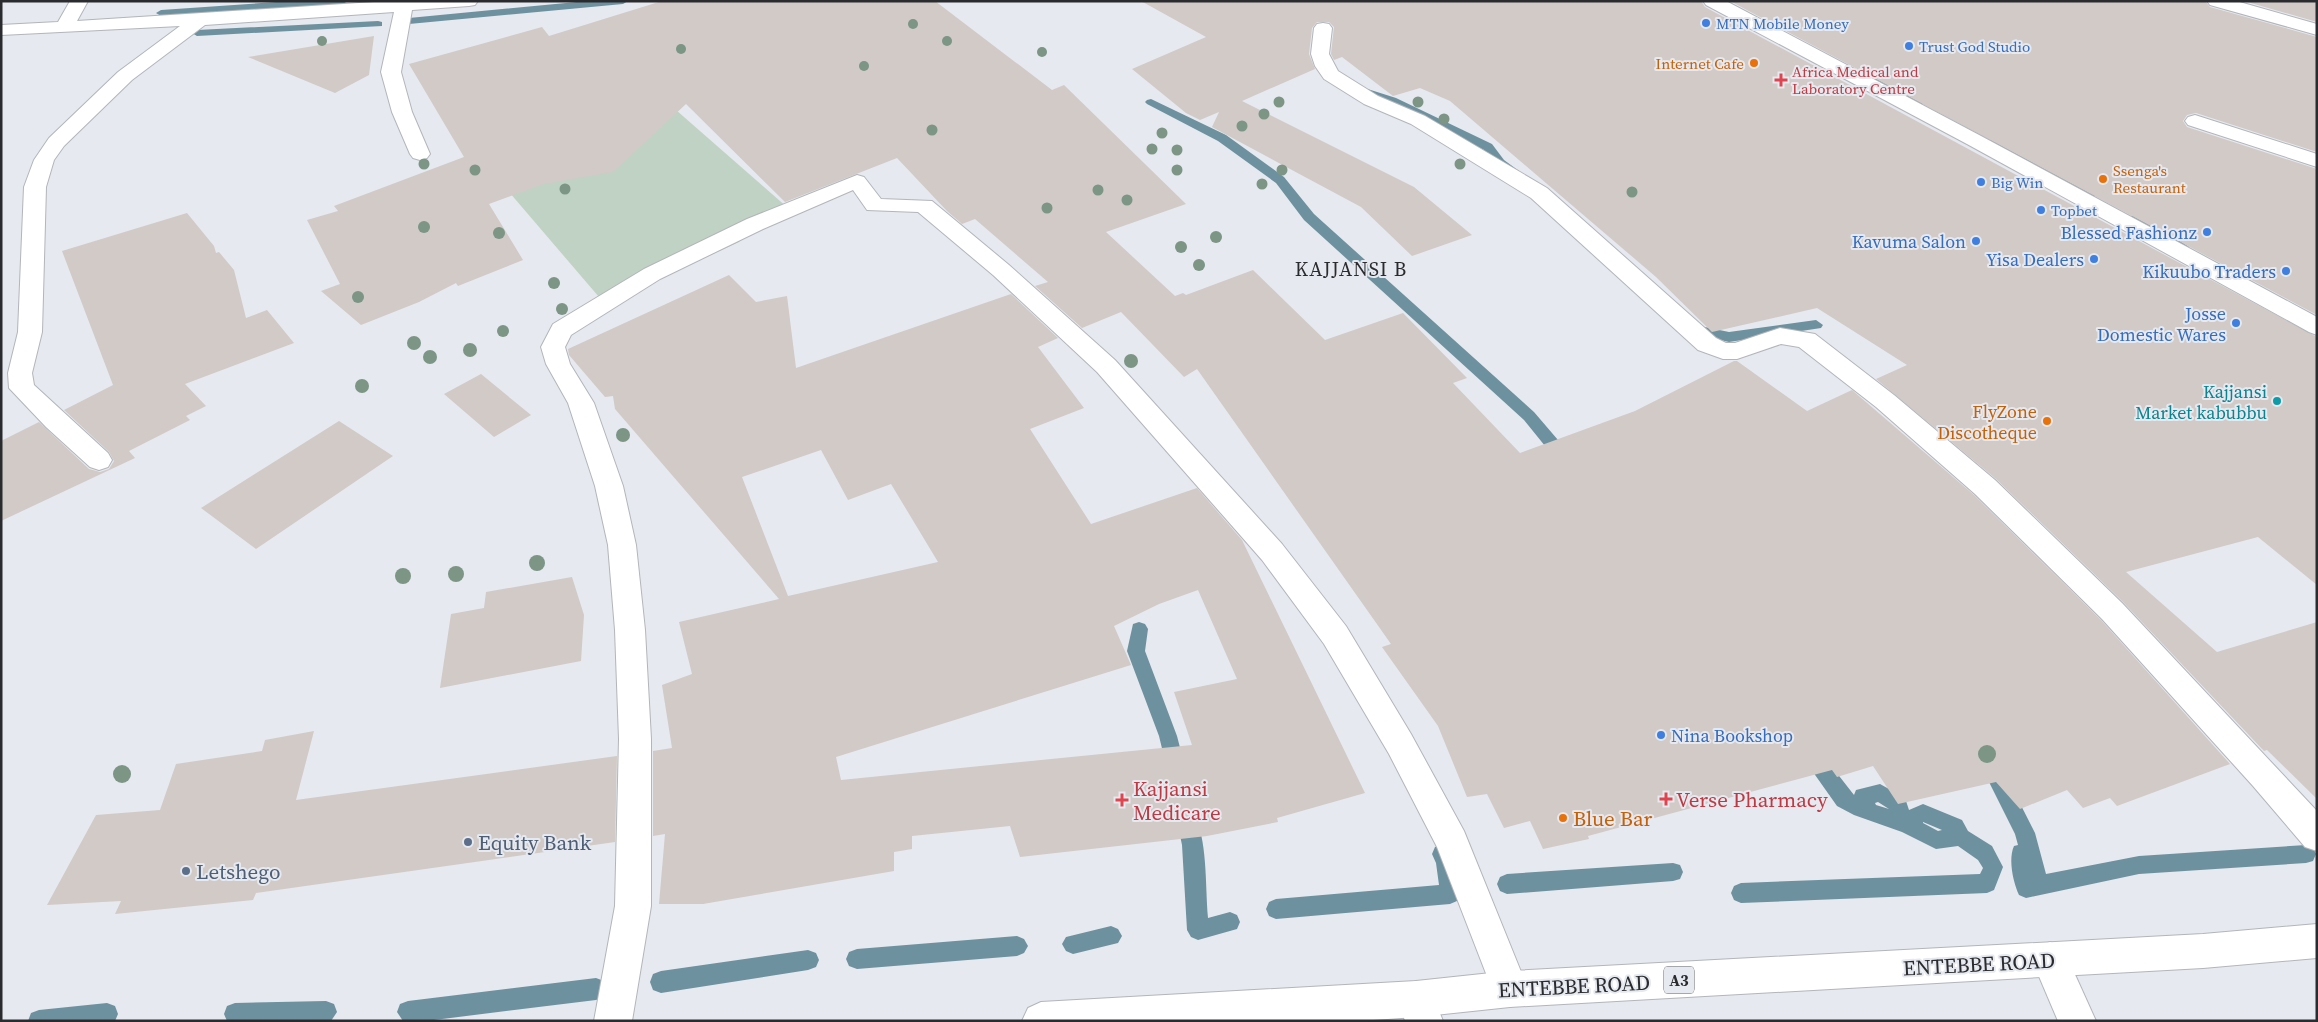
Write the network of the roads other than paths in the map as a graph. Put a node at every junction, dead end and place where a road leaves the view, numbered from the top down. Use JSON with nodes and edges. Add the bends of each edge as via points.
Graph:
{"nodes":[{"id":1,"x":79,"y":1,"type":"edge"},
{"id":2,"x":469,"y":1,"type":"edge"},
{"id":3,"x":1712,"y":1,"type":"edge"},
{"id":4,"x":2216,"y":1,"type":"edge"},
{"id":5,"x":404,"y":6,"type":"junction"},
{"id":6,"x":200,"y":20,"type":"junction"},
{"id":7,"x":64,"y":28,"type":"junction"},
{"id":8,"x":1323,"y":28,"type":"dead end"},
{"id":9,"x":1,"y":30,"type":"edge"},
{"id":10,"x":2317,"y":30,"type":"edge"},
{"id":11,"x":2195,"y":121,"type":"dead end"},
{"id":12,"x":420,"y":154,"type":"dead end"},
{"id":13,"x":2317,"y":161,"type":"edge"},
{"id":14,"x":2317,"y":327,"type":"edge"},
{"id":15,"x":99,"y":460,"type":"dead end"},
{"id":16,"x":2317,"y":836,"type":"edge"},
{"id":17,"x":2317,"y":941,"type":"edge"},
{"id":18,"x":2050,"y":960,"type":"junction"},
{"id":19,"x":1510,"y":989,"type":"junction"},
{"id":20,"x":1420,"y":1010,"type":"edge"},
{"id":21,"x":613,"y":1021,"type":"edge"},
{"id":22,"x":1041,"y":1021,"type":"edge"},
{"id":23,"x":2077,"y":1021,"type":"edge"}],
"edges":[{"from":1,"to":7,"type":"street"},
{"from":2,"to":5,"type":"street"},
{"from":3,"to":14,"type":"street"},
{"from":4,"to":10,"type":"street"},
{"from":5,"to":6,"type":"street"},
{"from":5,"to":12,"type":"street","via":[[391,72],[402,112]]},
{"from":6,"to":7,"type":"street"},
{"from":6,"to":15,"type":"street","via":[[125,76],[56,142],[44,160],[35,187],[30,332],[20,373],[22,388]]},
{"from":7,"to":9,"type":"street"},
{"from":8,"to":16,"type":"street","via":[[1320,54],[1332,75],[1371,100],[1418,120],[1510,172],[1539,193],[1707,344],[1723,351],[1737,351],[1780,336],[1806,340],[1885,401],[1985,487],[2112,610]]},
{"from":11,"to":13,"type":"street"},
{"from":17,"to":18,"type":"street","name":"ENTEBBE ROAD","number":"A3"},
{"from":18,"to":19,"type":"street","name":"ENTEBBE ROAD","number":"A3"},
{"from":18,"to":23,"type":"street"},
{"from":19,"to":20,"type":"street","name":"ENTEBBE ROAD","number":"A3"},
{"from":19,"to":21,"type":"street","via":[[1452,842],[1400,744],[1335,635],[1272,552],[1106,366],[1015,282],[924,206],[875,205],[857,181],[755,224],[652,274],[561,330],[553,347],[558,364],[581,403],[608,486],[622,544],[630,630],[635,739],[633,906]]},
{"from":20,"to":22,"type":"street","name":"ENTEBBE ROAD","number":"A3"}]}
